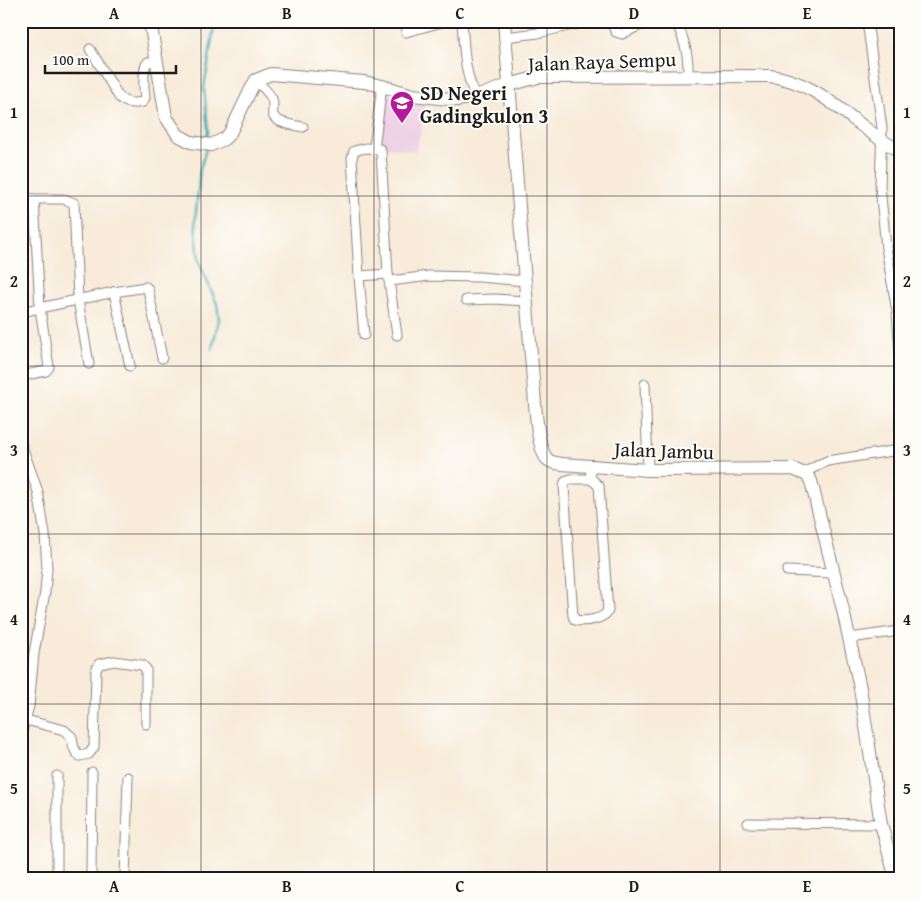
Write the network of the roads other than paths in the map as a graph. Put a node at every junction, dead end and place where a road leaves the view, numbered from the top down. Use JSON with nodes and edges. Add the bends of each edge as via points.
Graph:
{"nodes":[{"id":1,"x":150,"y":21,"type":"edge"},
{"id":2,"x":446,"y":21,"type":"edge"},
{"id":3,"x":462,"y":21,"type":"edge"},
{"id":4,"x":504,"y":21,"type":"edge"},
{"id":5,"x":591,"y":21,"type":"edge"},
{"id":6,"x":610,"y":21,"type":"edge"},
{"id":7,"x":649,"y":21,"type":"edge"},
{"id":8,"x":676,"y":21,"type":"edge"},
{"id":9,"x":867,"y":21,"type":"edge"},
{"id":10,"x":406,"y":32,"type":"dead end"},
{"id":11,"x":505,"y":38,"type":"junction"},
{"id":12,"x":90,"y":49,"type":"dead end"},
{"id":13,"x":156,"y":60,"type":"junction"},
{"id":14,"x":688,"y":77,"type":"junction"},
{"id":15,"x":256,"y":80,"type":"junction"},
{"id":16,"x":509,"y":85,"type":"junction"},
{"id":17,"x":382,"y":86,"type":"junction"},
{"id":18,"x":476,"y":97,"type":"junction"},
{"id":19,"x":303,"y":127,"type":"dead end"},
{"id":20,"x":882,"y":142,"type":"junction"},
{"id":21,"x":374,"y":148,"type":"junction"},
{"id":22,"x":900,"y":151,"type":"edge"},
{"id":23,"x":21,"y":198,"type":"edge"},
{"id":24,"x":34,"y":199,"type":"junction"},
{"id":25,"x":359,"y":276,"type":"junction"},
{"id":26,"x":389,"y":278,"type":"junction"},
{"id":27,"x":525,"y":281,"type":"junction"},
{"id":28,"x":896,"y":283,"type":"edge"},
{"id":29,"x":114,"y":292,"type":"junction"},
{"id":30,"x":78,"y":300,"type":"junction"},
{"id":31,"x":466,"y":300,"type":"dead end"},
{"id":32,"x":526,"y":301,"type":"junction"},
{"id":33,"x":40,"y":308,"type":"junction"},
{"id":34,"x":21,"y":312,"type":"edge"},
{"id":35,"x":364,"y":335,"type":"dead end"},
{"id":36,"x":397,"y":335,"type":"dead end"},
{"id":37,"x":899,"y":336,"type":"edge"},
{"id":38,"x":900,"y":353,"type":"edge"},
{"id":39,"x":162,"y":358,"type":"dead end"},
{"id":40,"x":89,"y":364,"type":"dead end"},
{"id":41,"x":130,"y":366,"type":"dead end"},
{"id":42,"x":21,"y":376,"type":"edge"},
{"id":43,"x":645,"y":384,"type":"dead end"},
{"id":44,"x":900,"y":420,"type":"edge"},
{"id":45,"x":21,"y":443,"type":"edge"},
{"id":46,"x":899,"y":453,"type":"edge"},
{"id":47,"x":648,"y":470,"type":"junction"},
{"id":48,"x":590,"y":472,"type":"junction"},
{"id":49,"x":803,"y":472,"type":"junction"},
{"id":50,"x":787,"y":571,"type":"dead end"},
{"id":51,"x":833,"y":573,"type":"junction"},
{"id":52,"x":900,"y":631,"type":"edge"},
{"id":53,"x":850,"y":641,"type":"junction"},
{"id":54,"x":26,"y":720,"type":"junction"},
{"id":55,"x":146,"y":724,"type":"dead end"},
{"id":56,"x":21,"y":735,"type":"edge"},
{"id":57,"x":92,"y":772,"type":"dead end"},
{"id":58,"x":58,"y":776,"type":"dead end"},
{"id":59,"x":128,"y":776,"type":"dead end"},
{"id":60,"x":748,"y":823,"type":"dead end"},
{"id":61,"x":23,"y":824,"type":"dead end"},
{"id":62,"x":881,"y":824,"type":"junction"},
{"id":63,"x":23,"y":879,"type":"edge"},
{"id":64,"x":57,"y":879,"type":"edge"},
{"id":65,"x":91,"y":879,"type":"edge"},
{"id":66,"x":125,"y":879,"type":"edge"},
{"id":67,"x":896,"y":879,"type":"edge"}],
"edges":[{"from":1,"to":13,"type":"street"},
{"from":2,"to":10,"type":"street"},
{"from":3,"to":18,"type":"street","via":[[466,69]]},
{"from":4,"to":11,"type":"street","name":"Jalan Jambu"},
{"from":5,"to":11,"type":"street"},
{"from":6,"to":7,"type":"street","via":[[616,32],[622,34]]},
{"from":8,"to":14,"type":"street","via":[[687,50]]},
{"from":9,"to":20,"type":"street"},
{"from":11,"to":16,"type":"street","name":"Jalan Jambu"},
{"from":12,"to":13,"type":"street","via":[[119,97],[133,104],[143,102],[144,69],[148,62]]},
{"from":13,"to":15,"type":"street","via":[[166,117],[178,135],[191,142],[207,144],[224,140]]},
{"from":14,"to":16,"type":"street","name":"Jalan Raya Sempu","via":[[538,77]]},
{"from":14,"to":20,"type":"street","name":"Jalan Raya Sempu","via":[[770,76],[788,79],[823,96]]},
{"from":15,"to":17,"type":"street","name":"Jalan Raya Sempu","via":[[272,74]]},
{"from":15,"to":19,"type":"street","via":[[271,97],[275,118]]},
{"from":16,"to":18,"type":"street","name":"Jalan Raya Sempu"},
{"from":16,"to":27,"type":"street","name":"Jalan Jambu"},
{"from":17,"to":18,"type":"street","name":"Jalan Raya Sempu","via":[[436,98],[458,100]]},
{"from":17,"to":21,"type":"street"},
{"from":20,"to":22,"type":"street","name":"Jalan Raya Sempu"},
{"from":20,"to":28,"type":"street","via":[[880,186],[886,248]]},
{"from":21,"to":25,"type":"street","via":[[352,153]]},
{"from":21,"to":26,"type":"street","via":[[380,149],[382,156]]},
{"from":23,"to":24,"type":"street"},
{"from":24,"to":30,"type":"street","via":[[64,199],[74,203]]},
{"from":24,"to":33,"type":"street"},
{"from":25,"to":26,"type":"street"},
{"from":25,"to":35,"type":"street"},
{"from":26,"to":27,"type":"street","via":[[479,277]]},
{"from":26,"to":36,"type":"street"},
{"from":27,"to":32,"type":"street","name":"Jalan Jambu"},
{"from":28,"to":37,"type":"street"},
{"from":29,"to":30,"type":"street"},
{"from":29,"to":39,"type":"street","via":[[147,288]]},
{"from":29,"to":41,"type":"street"},
{"from":30,"to":33,"type":"street"},
{"from":30,"to":40,"type":"street"},
{"from":31,"to":32,"type":"street"},
{"from":32,"to":48,"type":"street","name":"Jalan Jambu","via":[[542,451],[552,463]]},
{"from":33,"to":34,"type":"street"},
{"from":33,"to":42,"type":"street","via":[[48,367],[46,371]]},
{"from":37,"to":38,"type":"street"},
{"from":43,"to":47,"type":"street"},
{"from":44,"to":46,"type":"street"},
{"from":45,"to":54,"type":"street","via":[[38,492],[46,534],[47,569]]},
{"from":46,"to":49,"type":"street","via":[[827,460]]},
{"from":47,"to":48,"type":"street","name":"Jalan Jambu"},
{"from":47,"to":49,"type":"street","name":"Jalan Jambu","via":[[793,469]]},
{"from":48,"to":48,"type":"street","via":[[599,486],[608,611],[602,618],[579,621],[573,616],[564,486],[570,479]]},
{"from":49,"to":51,"type":"street","via":[[811,481]]},
{"from":50,"to":51,"type":"street"},
{"from":51,"to":53,"type":"street"},
{"from":52,"to":53,"type":"street","via":[[857,637]]},
{"from":53,"to":62,"type":"street"},
{"from":54,"to":55,"type":"street","via":[[64,730],[72,737],[76,753],[80,756],[89,754],[94,748],[96,670],[99,664],[114,661],[142,665],[146,669]]},
{"from":54,"to":56,"type":"street"},
{"from":57,"to":65,"type":"street"},
{"from":58,"to":64,"type":"street"},
{"from":59,"to":66,"type":"street"},
{"from":60,"to":62,"type":"street"},
{"from":61,"to":63,"type":"street"},
{"from":62,"to":67,"type":"street"}]}
